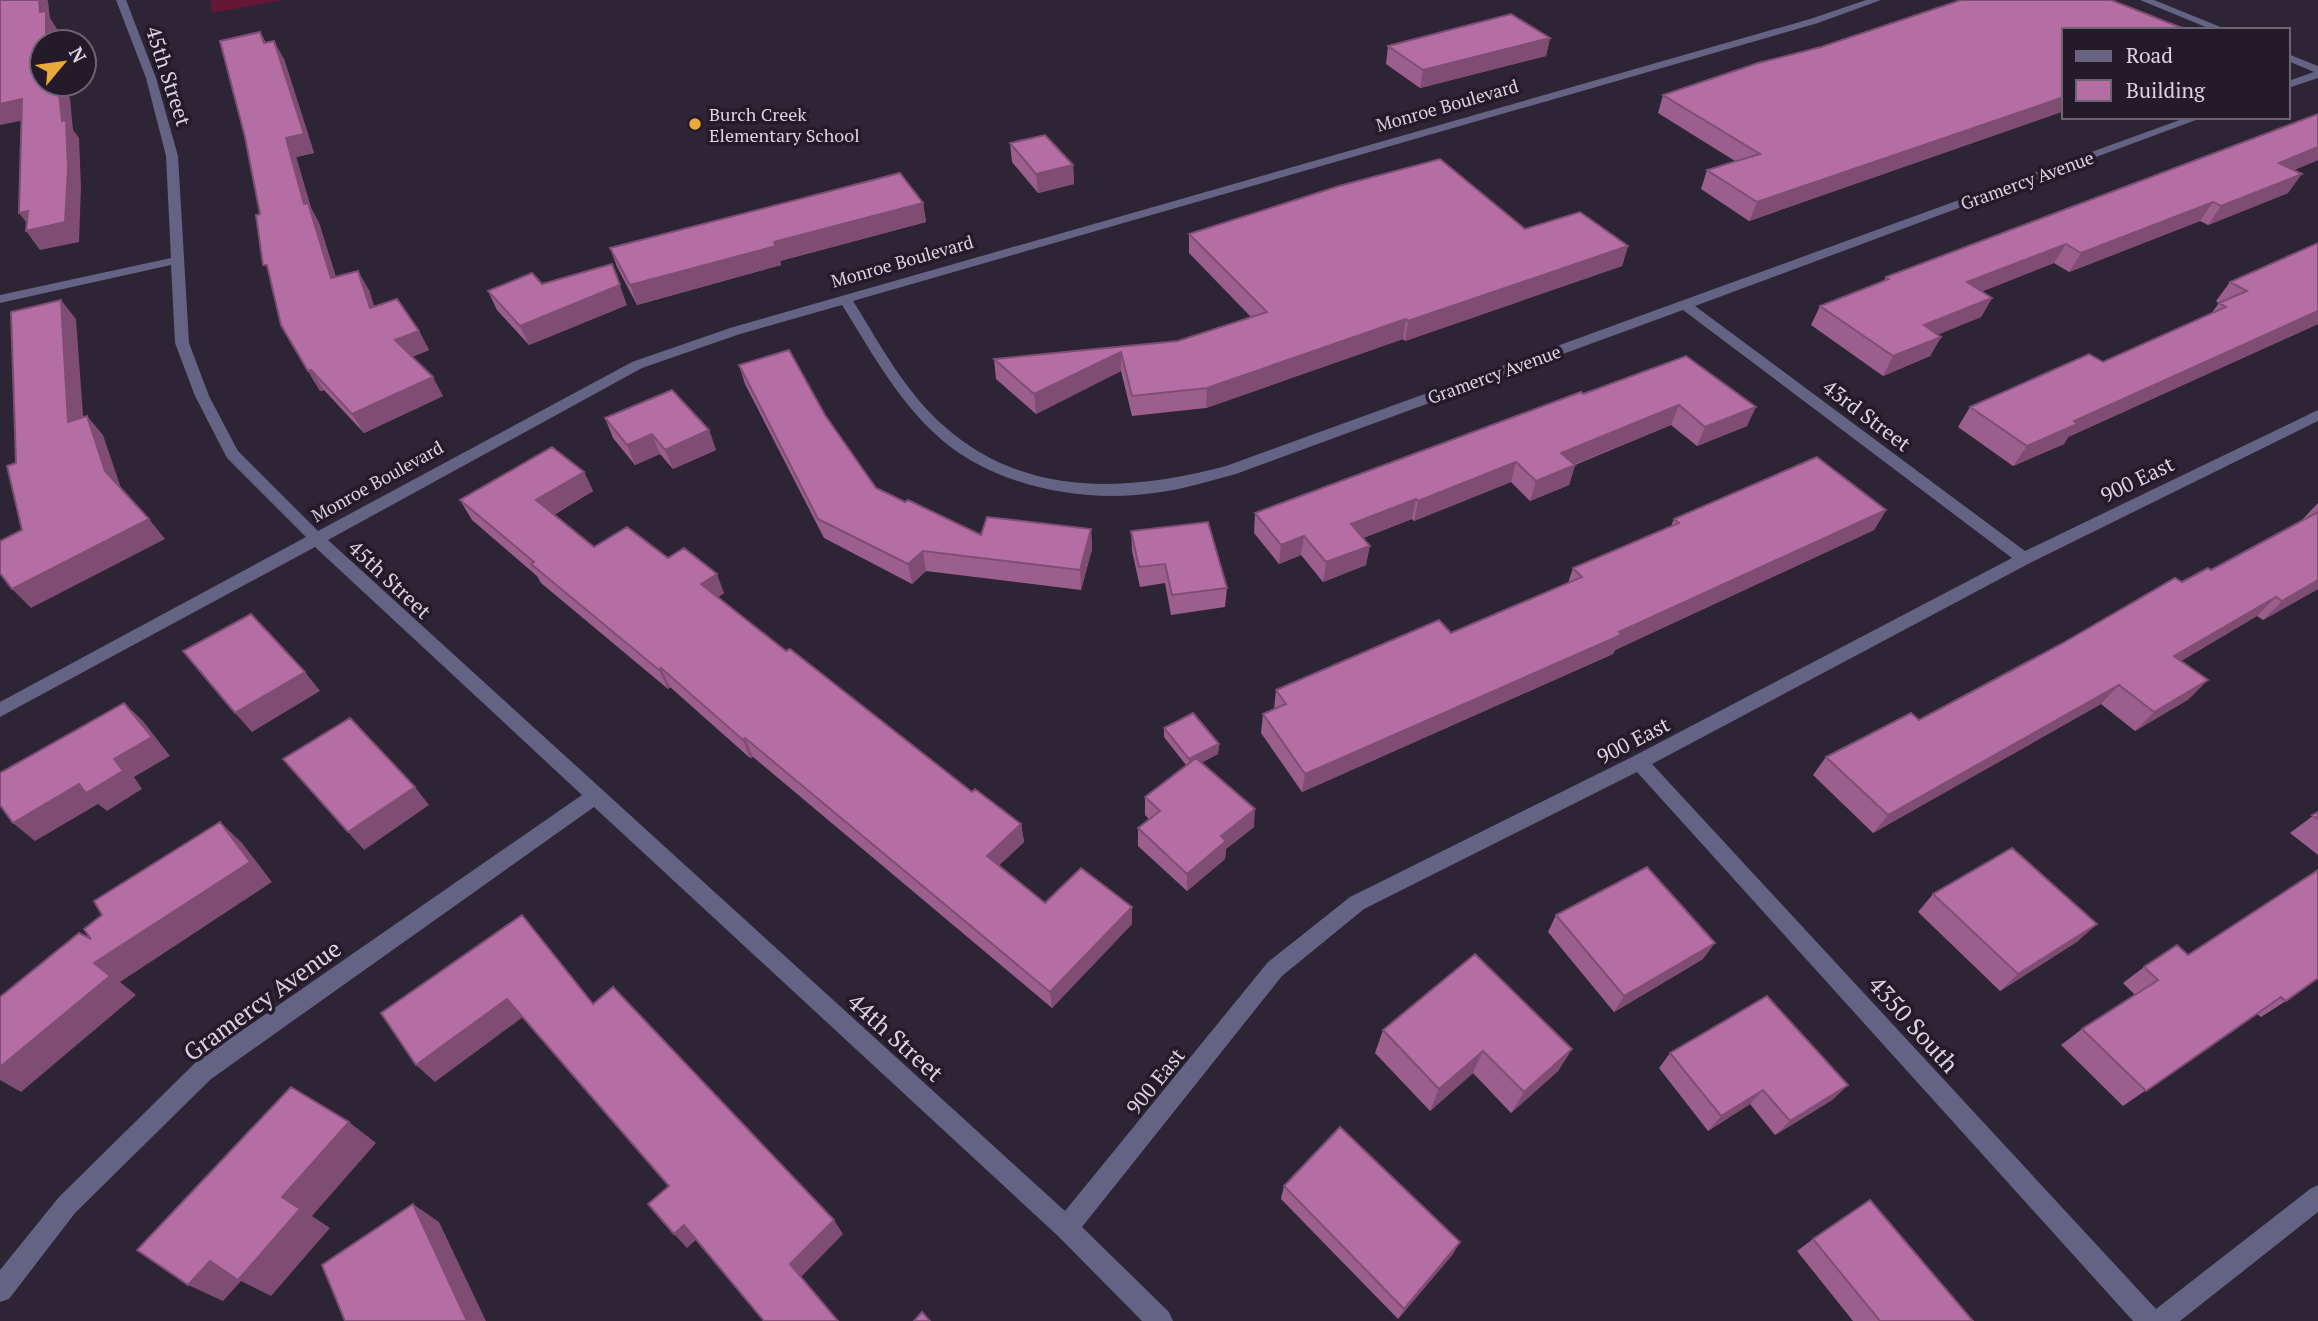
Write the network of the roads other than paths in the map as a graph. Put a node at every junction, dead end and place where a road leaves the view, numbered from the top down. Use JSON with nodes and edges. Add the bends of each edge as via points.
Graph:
{"nodes":[{"id":1,"x":121,"y":0,"type":"edge"},
{"id":2,"x":1875,"y":0,"type":"edge"},
{"id":3,"x":2145,"y":0,"type":"edge"},
{"id":4,"x":2218,"y":28,"type":"edge"},
{"id":5,"x":2290,"y":58,"type":"edge"},
{"id":6,"x":2318,"y":72,"type":"edge"},
{"id":7,"x":2290,"y":84,"type":"edge"},
{"id":8,"x":2194,"y":119,"type":"edge"},
{"id":9,"x":178,"y":260,"type":"junction"},
{"id":10,"x":0,"y":299,"type":"edge"},
{"id":11,"x":845,"y":299,"type":"junction"},
{"id":12,"x":1685,"y":305,"type":"junction"},
{"id":13,"x":2318,"y":415,"type":"edge"},
{"id":14,"x":316,"y":538,"type":"junction"},
{"id":15,"x":2024,"y":559,"type":"junction"},
{"id":16,"x":0,"y":710,"type":"edge"},
{"id":17,"x":1639,"y":762,"type":"junction"},
{"id":18,"x":594,"y":797,"type":"junction"},
{"id":19,"x":2318,"y":1197,"type":"edge"},
{"id":20,"x":1066,"y":1228,"type":"junction"},
{"id":21,"x":0,"y":1290,"type":"edge"},
{"id":22,"x":1160,"y":1321,"type":"edge"},
{"id":23,"x":2150,"y":1321,"type":"edge"},
{"id":24,"x":2160,"y":1321,"type":"edge"}],
"edges":[{"from":1,"to":9,"type":"street","name":"45th Street","via":[[151,78],[172,156]]},
{"from":2,"to":11,"type":"street","name":"Monroe Boulevard"},
{"from":3,"to":4,"type":"street"},
{"from":5,"to":6,"type":"street"},
{"from":6,"to":7,"type":"street"},
{"from":8,"to":12,"type":"street","name":"Gramercy Avenue"},
{"from":9,"to":10,"type":"street"},
{"from":9,"to":14,"type":"street","name":"45th Street","via":[[182,343],[202,396],[232,454]]},
{"from":11,"to":12,"type":"street","name":"Gramercy Avenue","via":[[910,397],[938,429],[974,458],[1017,475],[1068,486],[1127,490],[1175,485],[1231,470]]},
{"from":11,"to":14,"type":"street","name":"Monroe Boulevard","via":[[637,365]]},
{"from":12,"to":15,"type":"street","name":"43rd Street"},
{"from":13,"to":15,"type":"street","name":"900 East"},
{"from":14,"to":16,"type":"street","name":"Monroe Boulevard"},
{"from":14,"to":18,"type":"street","name":"45th Street"},
{"from":15,"to":17,"type":"street","name":"900 East"},
{"from":17,"to":20,"type":"street","name":"900 East","via":[[1357,903],[1275,969]]},
{"from":17,"to":23,"type":"street","name":"4350 South"},
{"from":18,"to":20,"type":"street","name":"44th Street"},
{"from":18,"to":21,"type":"street","name":"Gramercy Avenue","via":[[203,1071],[67,1205]]},
{"from":19,"to":24,"type":"street"},
{"from":20,"to":22,"type":"street","name":"44th Street"}]}
